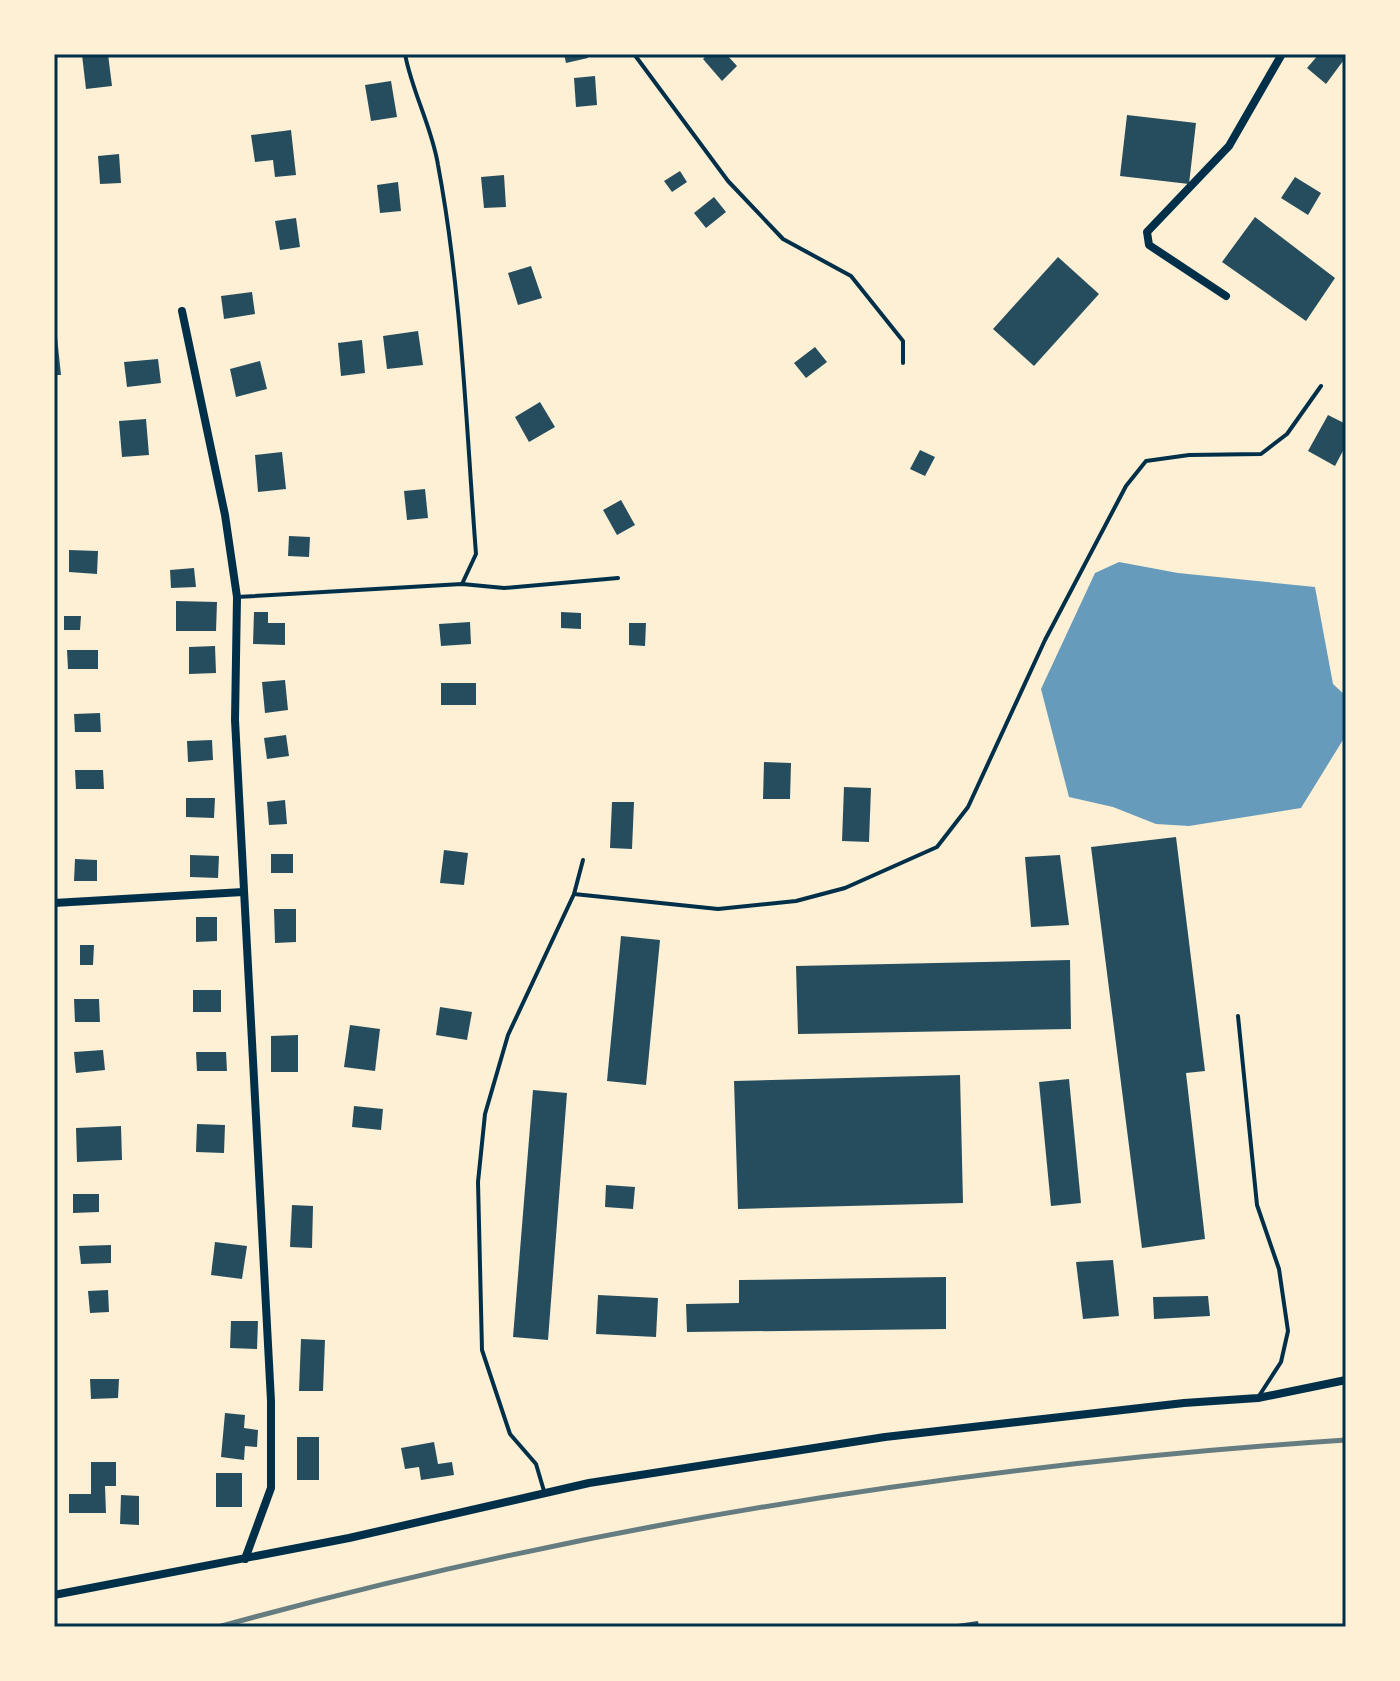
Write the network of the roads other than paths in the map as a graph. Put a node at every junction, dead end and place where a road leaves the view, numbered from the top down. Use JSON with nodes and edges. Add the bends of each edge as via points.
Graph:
{"nodes":[{"id":1,"x":405,"y":54,"type":"edge"},
{"id":2,"x":634,"y":54,"type":"edge"},
{"id":3,"x":1282,"y":54,"type":"edge"},
{"id":4,"x":1226,"y":296,"type":"dead end"},
{"id":5,"x":182,"y":311,"type":"dead end"},
{"id":6,"x":903,"y":363,"type":"dead end"},
{"id":7,"x":1321,"y":386,"type":"dead end"},
{"id":8,"x":618,"y":578,"type":"dead end"},
{"id":9,"x":462,"y":584,"type":"junction"},
{"id":10,"x":237,"y":597,"type":"junction"},
{"id":11,"x":583,"y":860,"type":"dead end"},
{"id":12,"x":243,"y":892,"type":"junction"},
{"id":13,"x":574,"y":894,"type":"junction"},
{"id":14,"x":54,"y":903,"type":"edge"},
{"id":15,"x":1238,"y":1016,"type":"dead end"},
{"id":16,"x":1346,"y":1380,"type":"edge"},
{"id":17,"x":1258,"y":1398,"type":"junction"},
{"id":18,"x":544,"y":1492,"type":"junction"},
{"id":19,"x":245,"y":1559,"type":"junction"},
{"id":20,"x":54,"y":1595,"type":"edge"}],
"edges":[{"from":1,"to":9,"type":"lane","via":[[438,162],[460,331],[476,554]]},
{"from":2,"to":6,"type":"lane","via":[[728,181],[783,239],[851,276],[903,341]]},
{"from":3,"to":4,"type":"street","via":[[1229,146],[1147,232],[1149,245]]},
{"from":5,"to":10,"type":"street"},
{"from":7,"to":13,"type":"lane","via":[[1287,434],[1261,454],[1146,461],[1136,473],[1045,640],[968,807],[937,847],[845,888],[796,901],[718,909]]},
{"from":8,"to":9,"type":"lane","via":[[504,588]]},
{"from":9,"to":10,"type":"lane"},
{"from":10,"to":12,"type":"street","via":[[235,720]]},
{"from":11,"to":13,"type":"lane"},
{"from":12,"to":14,"type":"street"},
{"from":12,"to":19,"type":"street","via":[[271,1401],[271,1488]]},
{"from":13,"to":18,"type":"lane","via":[[508,1035],[485,1114],[478,1182],[482,1350],[510,1434],[536,1464]]},
{"from":15,"to":17,"type":"lane","via":[[1257,1205],[1279,1269],[1288,1331],[1281,1362]]},
{"from":16,"to":17,"type":"street"},
{"from":17,"to":18,"type":"street","via":[[885,1437]]},
{"from":18,"to":19,"type":"street"},
{"from":19,"to":20,"type":"street"}]}
